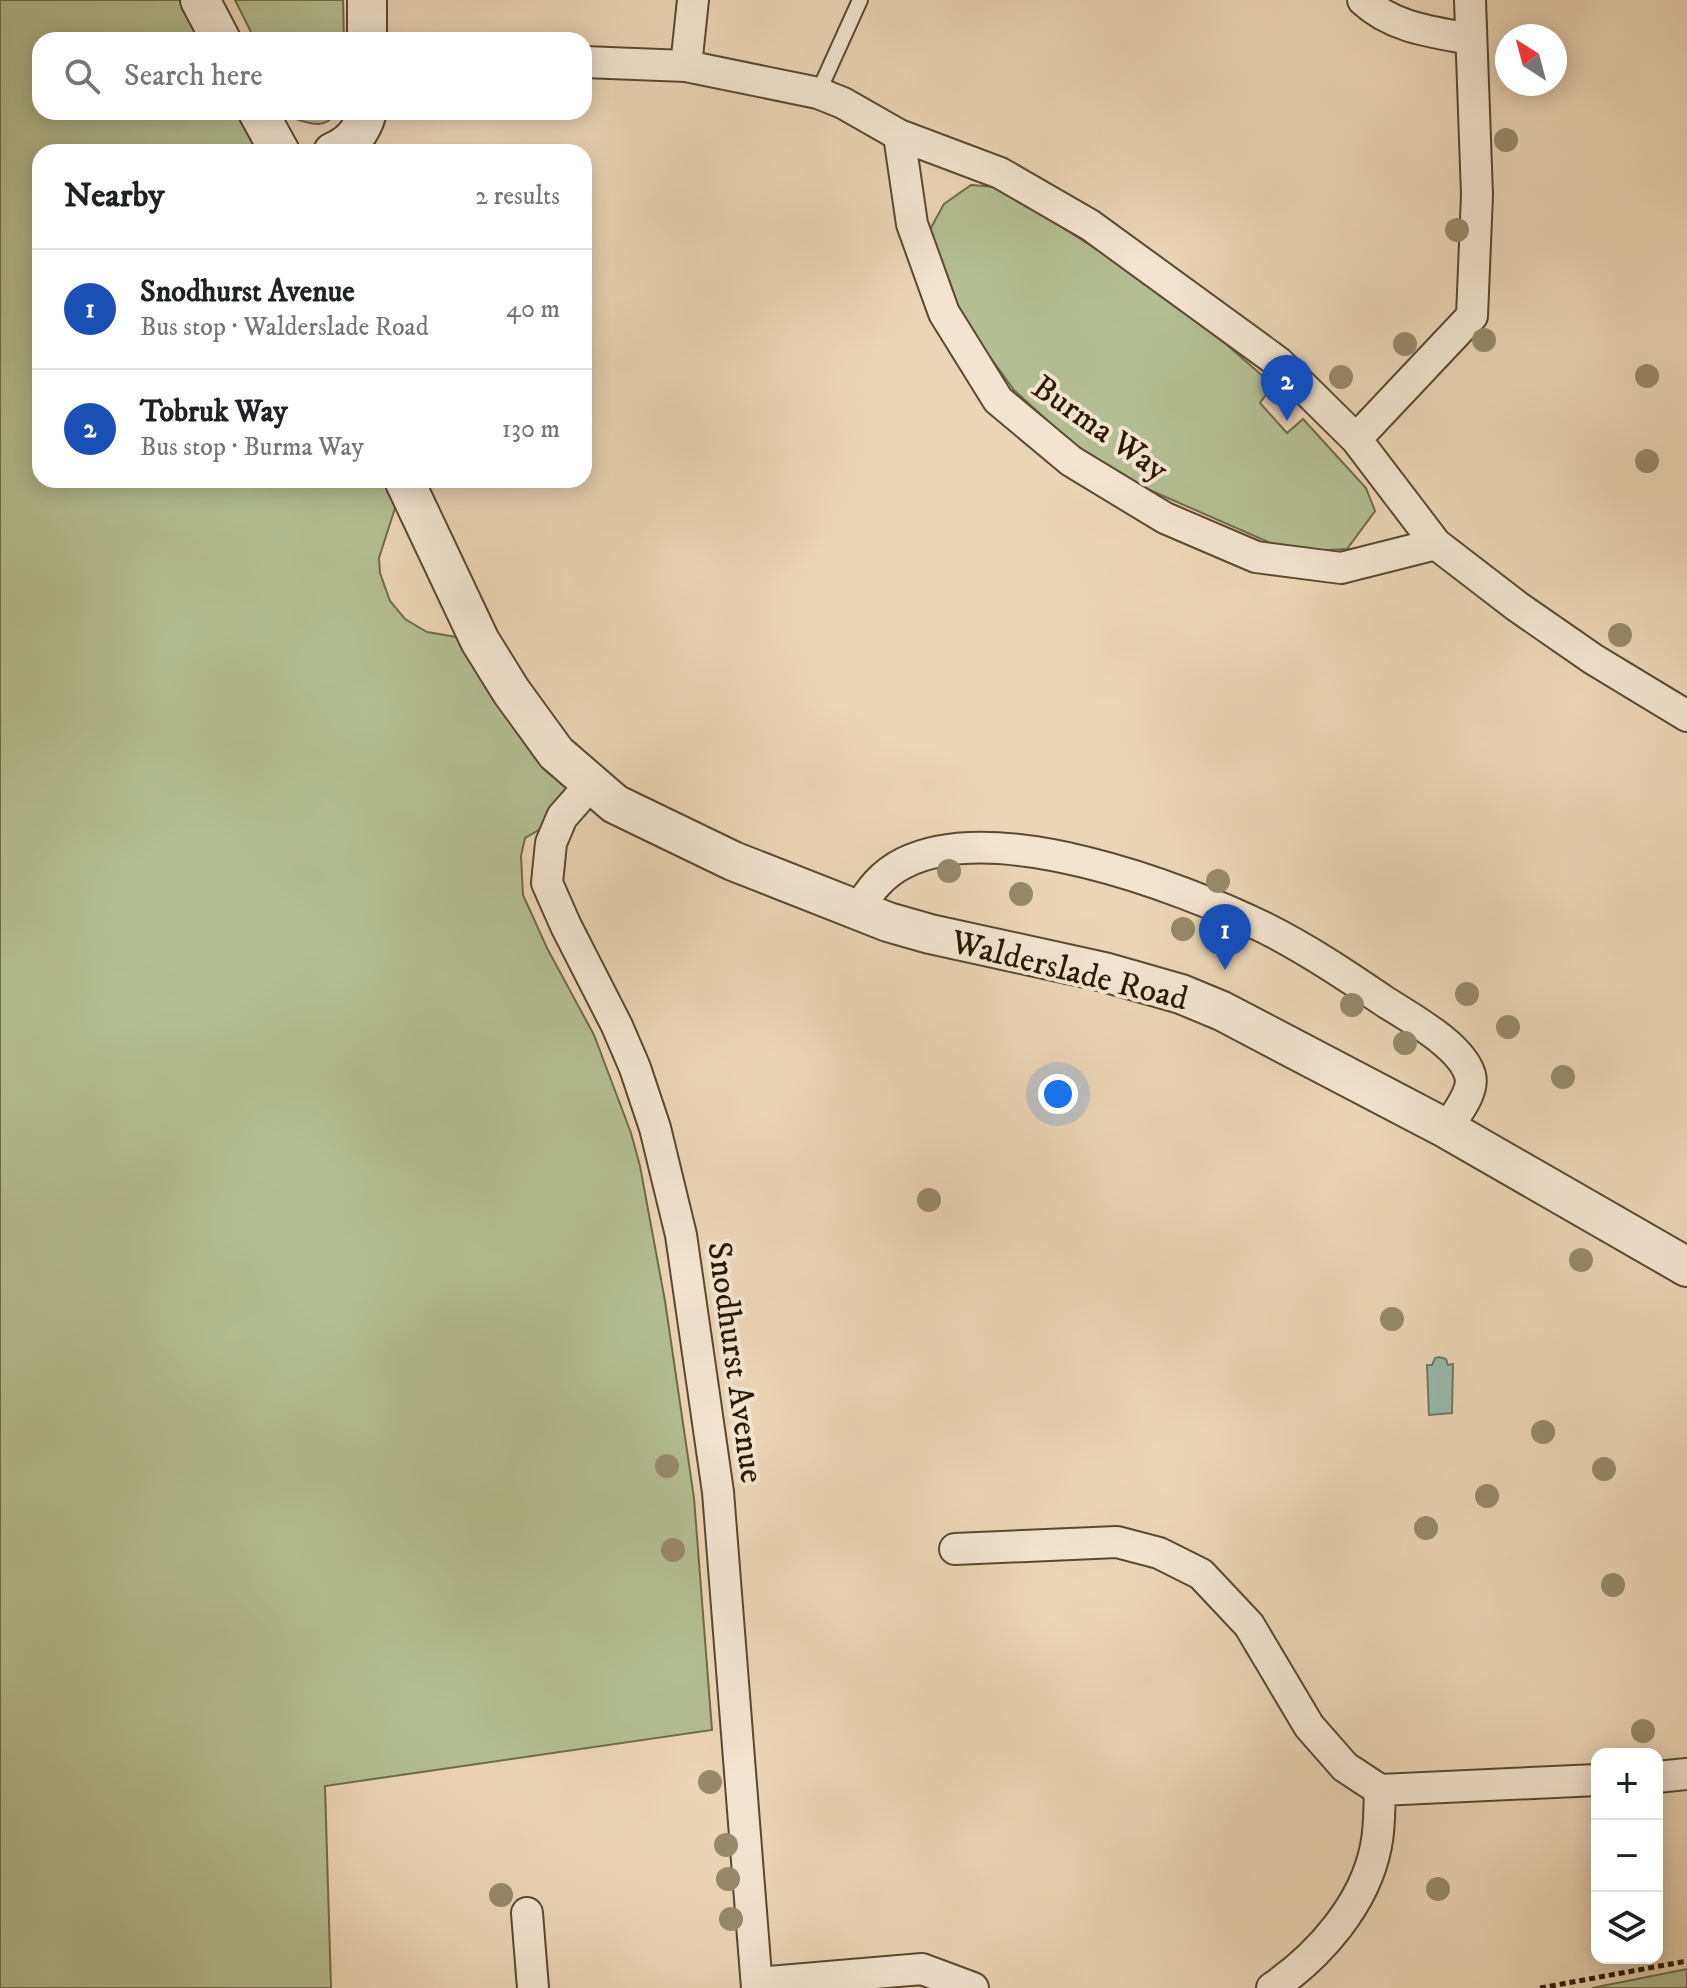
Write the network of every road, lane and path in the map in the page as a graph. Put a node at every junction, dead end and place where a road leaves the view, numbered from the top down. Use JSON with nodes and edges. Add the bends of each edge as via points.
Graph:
{"nodes":[{"id":1,"x":200,"y":0,"type":"edge"},
{"id":2,"x":367,"y":0,"type":"edge"},
{"id":3,"x":693,"y":0,"type":"edge"},
{"id":4,"x":860,"y":0,"type":"edge"},
{"id":5,"x":1363,"y":0,"type":"edge"},
{"id":6,"x":1470,"y":0,"type":"edge"},
{"id":7,"x":217,"y":32,"type":"edge"},
{"id":8,"x":367,"y":32,"type":"edge"},
{"id":9,"x":1471,"y":39,"type":"junction"},
{"id":10,"x":592,"y":62,"type":"edge"},
{"id":11,"x":686,"y":66,"type":"junction"},
{"id":12,"x":818,"y":93,"type":"junction"},
{"id":13,"x":262,"y":120,"type":"edge"},
{"id":14,"x":365,"y":120,"type":"edge"},
{"id":15,"x":899,"y":135,"type":"junction"},
{"id":16,"x":276,"y":144,"type":"edge"},
{"id":17,"x":346,"y":144,"type":"edge"},
{"id":18,"x":1356,"y":439,"type":"junction"},
{"id":19,"x":408,"y":488,"type":"edge"},
{"id":20,"x":1436,"y":544,"type":"junction"},
{"id":21,"x":1687,"y":716,"type":"edge"},
{"id":22,"x":591,"y":784,"type":"junction"},
{"id":23,"x":858,"y":910,"type":"junction"},
{"id":24,"x":1447,"y":1129,"type":"junction"},
{"id":25,"x":1687,"y":1267,"type":"edge"},
{"id":26,"x":955,"y":1549,"type":"dead end"},
{"id":27,"x":1687,"y":1774,"type":"edge"},
{"id":28,"x":1663,"y":1776,"type":"edge"},
{"id":29,"x":1591,"y":1780,"type":"edge"},
{"id":30,"x":1380,"y":1790,"type":"junction"},
{"id":31,"x":527,"y":1913,"type":"dead end"},
{"id":32,"x":1687,"y":1961,"type":"edge"},
{"id":33,"x":757,"y":1985,"type":"edge"},
{"id":34,"x":533,"y":1988,"type":"edge"},
{"id":35,"x":973,"y":1988,"type":"edge"},
{"id":36,"x":1272,"y":1988,"type":"edge"},
{"id":37,"x":1540,"y":1988,"type":"edge"}],
"edges":[{"from":1,"to":7,"type":"street"},
{"from":2,"to":8,"type":"street"},
{"from":3,"to":11,"type":"street"},
{"from":4,"to":12,"type":"lane"},
{"from":5,"to":9,"type":"street","via":[[1412,27]]},
{"from":6,"to":9,"type":"street"},
{"from":9,"to":18,"type":"street","via":[[1477,195],[1472,316]]},
{"from":10,"to":11,"type":"street"},
{"from":11,"to":12,"type":"street"},
{"from":12,"to":15,"type":"street"},
{"from":13,"to":16,"type":"street"},
{"from":14,"to":17,"type":"street"},
{"from":15,"to":18,"type":"street","via":[[1000,173],[1090,225],[1278,362]]},
{"from":15,"to":20,"type":"street","name":"Burma Way","via":[[912,224],[944,313],[998,400],[1071,461],[1165,518],[1256,557],[1341,568]]},
{"from":18,"to":20,"type":"street"},
{"from":19,"to":22,"type":"street","name":"Walderslade Road","via":[[489,657],[556,753]]},
{"from":20,"to":21,"type":"street","via":[[1593,659]]},
{"from":22,"to":23,"type":"street","name":"Walderslade Road","via":[[615,804],[690,841]]},
{"from":22,"to":33,"type":"street","name":"Snodhurst Avenue","via":[[562,817],[551,843],[547,883],[635,1068],[681,1235],[718,1492]]},
{"from":23,"to":24,"type":"street","name":"Walderslade Road","via":[[930,934],[1181,994]]},
{"from":23,"to":24,"type":"street","via":[[871,888],[904,863],[949,851],[1041,854],[1178,889],[1310,953],[1441,1039],[1472,1078]]},
{"from":24,"to":25,"type":"street","name":"Walderslade Road"},
{"from":26,"to":30,"type":"street","via":[[1117,1542],[1159,1553],[1201,1574],[1249,1625],[1309,1726],[1345,1767]]},
{"from":27,"to":28,"type":"street"},
{"from":29,"to":30,"type":"street"},
{"from":30,"to":36,"type":"street","via":[[1376,1847],[1362,1889],[1326,1941]]},
{"from":31,"to":34,"type":"street"},
{"from":32,"to":37,"type":"path"},
{"from":33,"to":35,"type":"street","via":[[922,1969]]}]}
